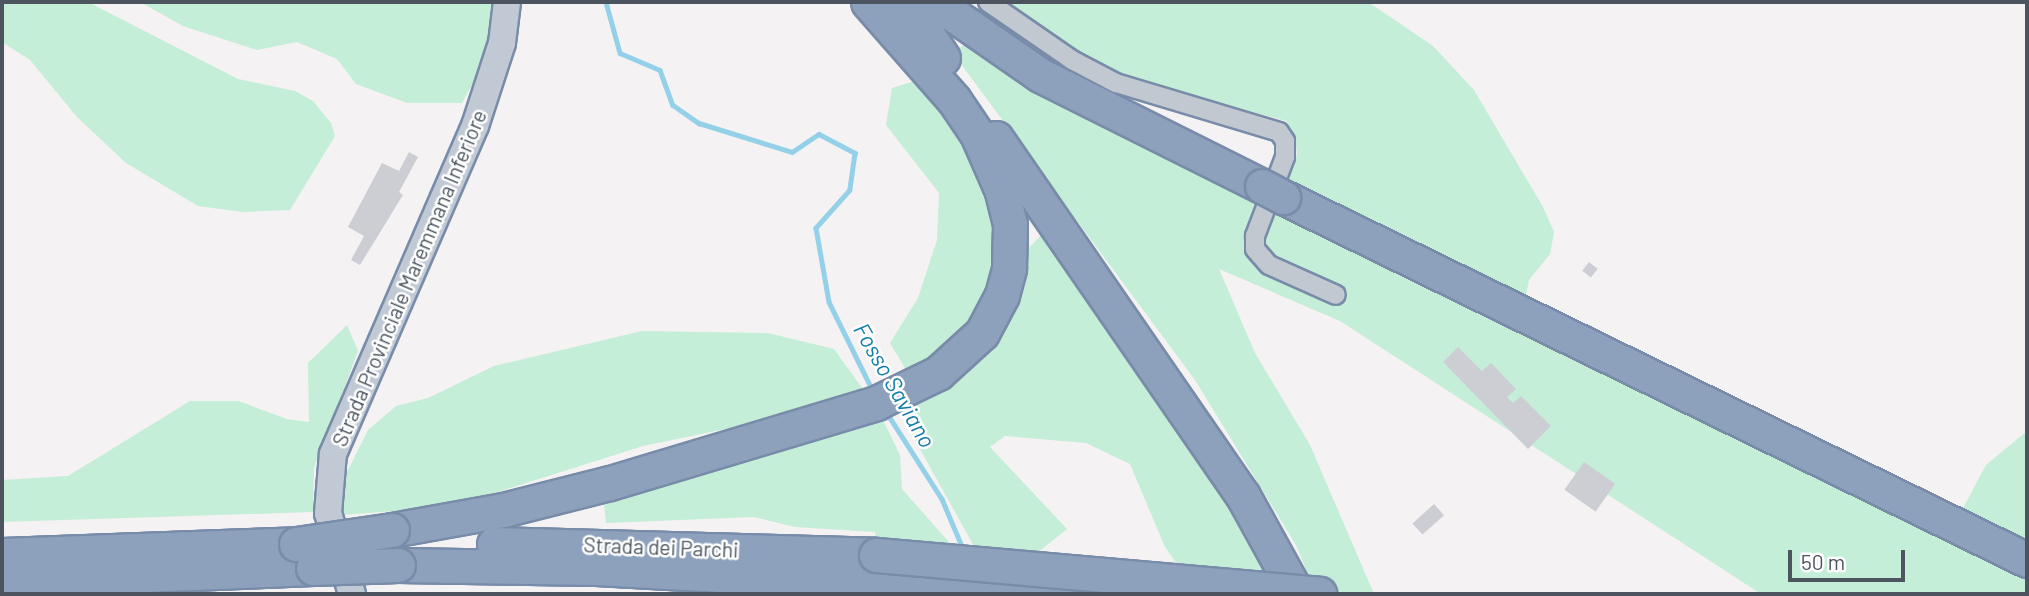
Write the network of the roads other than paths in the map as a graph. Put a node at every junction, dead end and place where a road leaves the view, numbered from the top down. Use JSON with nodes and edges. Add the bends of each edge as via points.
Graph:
{"nodes":[{"id":1,"x":507,"y":2,"type":"edge"},
{"id":2,"x":846,"y":2,"type":"edge"},
{"id":3,"x":860,"y":2,"type":"edge"},
{"id":4,"x":935,"y":2,"type":"edge"},
{"id":5,"x":988,"y":2,"type":"edge"},
{"id":6,"x":890,"y":16,"type":"edge"},
{"id":7,"x":978,"y":113,"type":"junction"},
{"id":8,"x":1336,"y":295,"type":"dead end"},
{"id":9,"x":394,"y":547,"type":"junction"},
{"id":10,"x":2,"y":555,"type":"edge"},
{"id":11,"x":304,"y":556,"type":"junction"},
{"id":12,"x":2027,"y":560,"type":"edge"},
{"id":13,"x":876,"y":569,"type":"junction"},
{"id":14,"x":2,"y":582,"type":"edge"},
{"id":15,"x":2,"y":590,"type":"edge"},
{"id":16,"x":182,"y":594,"type":"edge"},
{"id":17,"x":352,"y":594,"type":"edge"},
{"id":18,"x":715,"y":594,"type":"edge"},
{"id":19,"x":1060,"y":594,"type":"edge"},
{"id":20,"x":1297,"y":594,"type":"edge"},
{"id":21,"x":1319,"y":594,"type":"edge"}],
"edges":[{"from":1,"to":17,"type":"main road","name":"Strada Provinciale Maremmana Inferiore","via":[[502,43],[475,126],[333,454],[328,513]]},
{"from":2,"to":6,"type":"highway"},
{"from":3,"to":6,"type":"highway"},
{"from":4,"to":12,"type":"highway","via":[[1040,75]]},
{"from":5,"to":8,"type":"street","via":[[1064,55],[1115,83],[1279,132],[1285,141],[1285,157],[1255,236],[1255,249],[1269,265]]},
{"from":6,"to":7,"type":"highway"},
{"from":6,"to":7,"type":"highway"},
{"from":6,"to":9,"type":"highway","via":[[986,151],[1006,202],[1011,235],[1007,279],[996,312],[973,343],[938,373],[897,395]]},
{"from":7,"to":20,"type":"highway","via":[[1235,484]]},
{"from":9,"to":11,"type":"highway","name":"Strada dei Parchi","bridge":true},
{"from":9,"to":13,"type":"highway","name":"Strada dei Parchi","via":[[590,544]]},
{"from":10,"to":11,"type":"highway","name":"Strada dei Parchi"},
{"from":11,"to":14,"type":"highway","name":"Strada dei Parchi"},
{"from":13,"to":18,"type":"highway"},
{"from":13,"to":19,"type":"highway","name":"Strada dei Parchi"},
{"from":13,"to":21,"type":"highway","name":"Strada dei Parchi","bridge":true},
{"from":15,"to":16,"type":"highway"}]}
